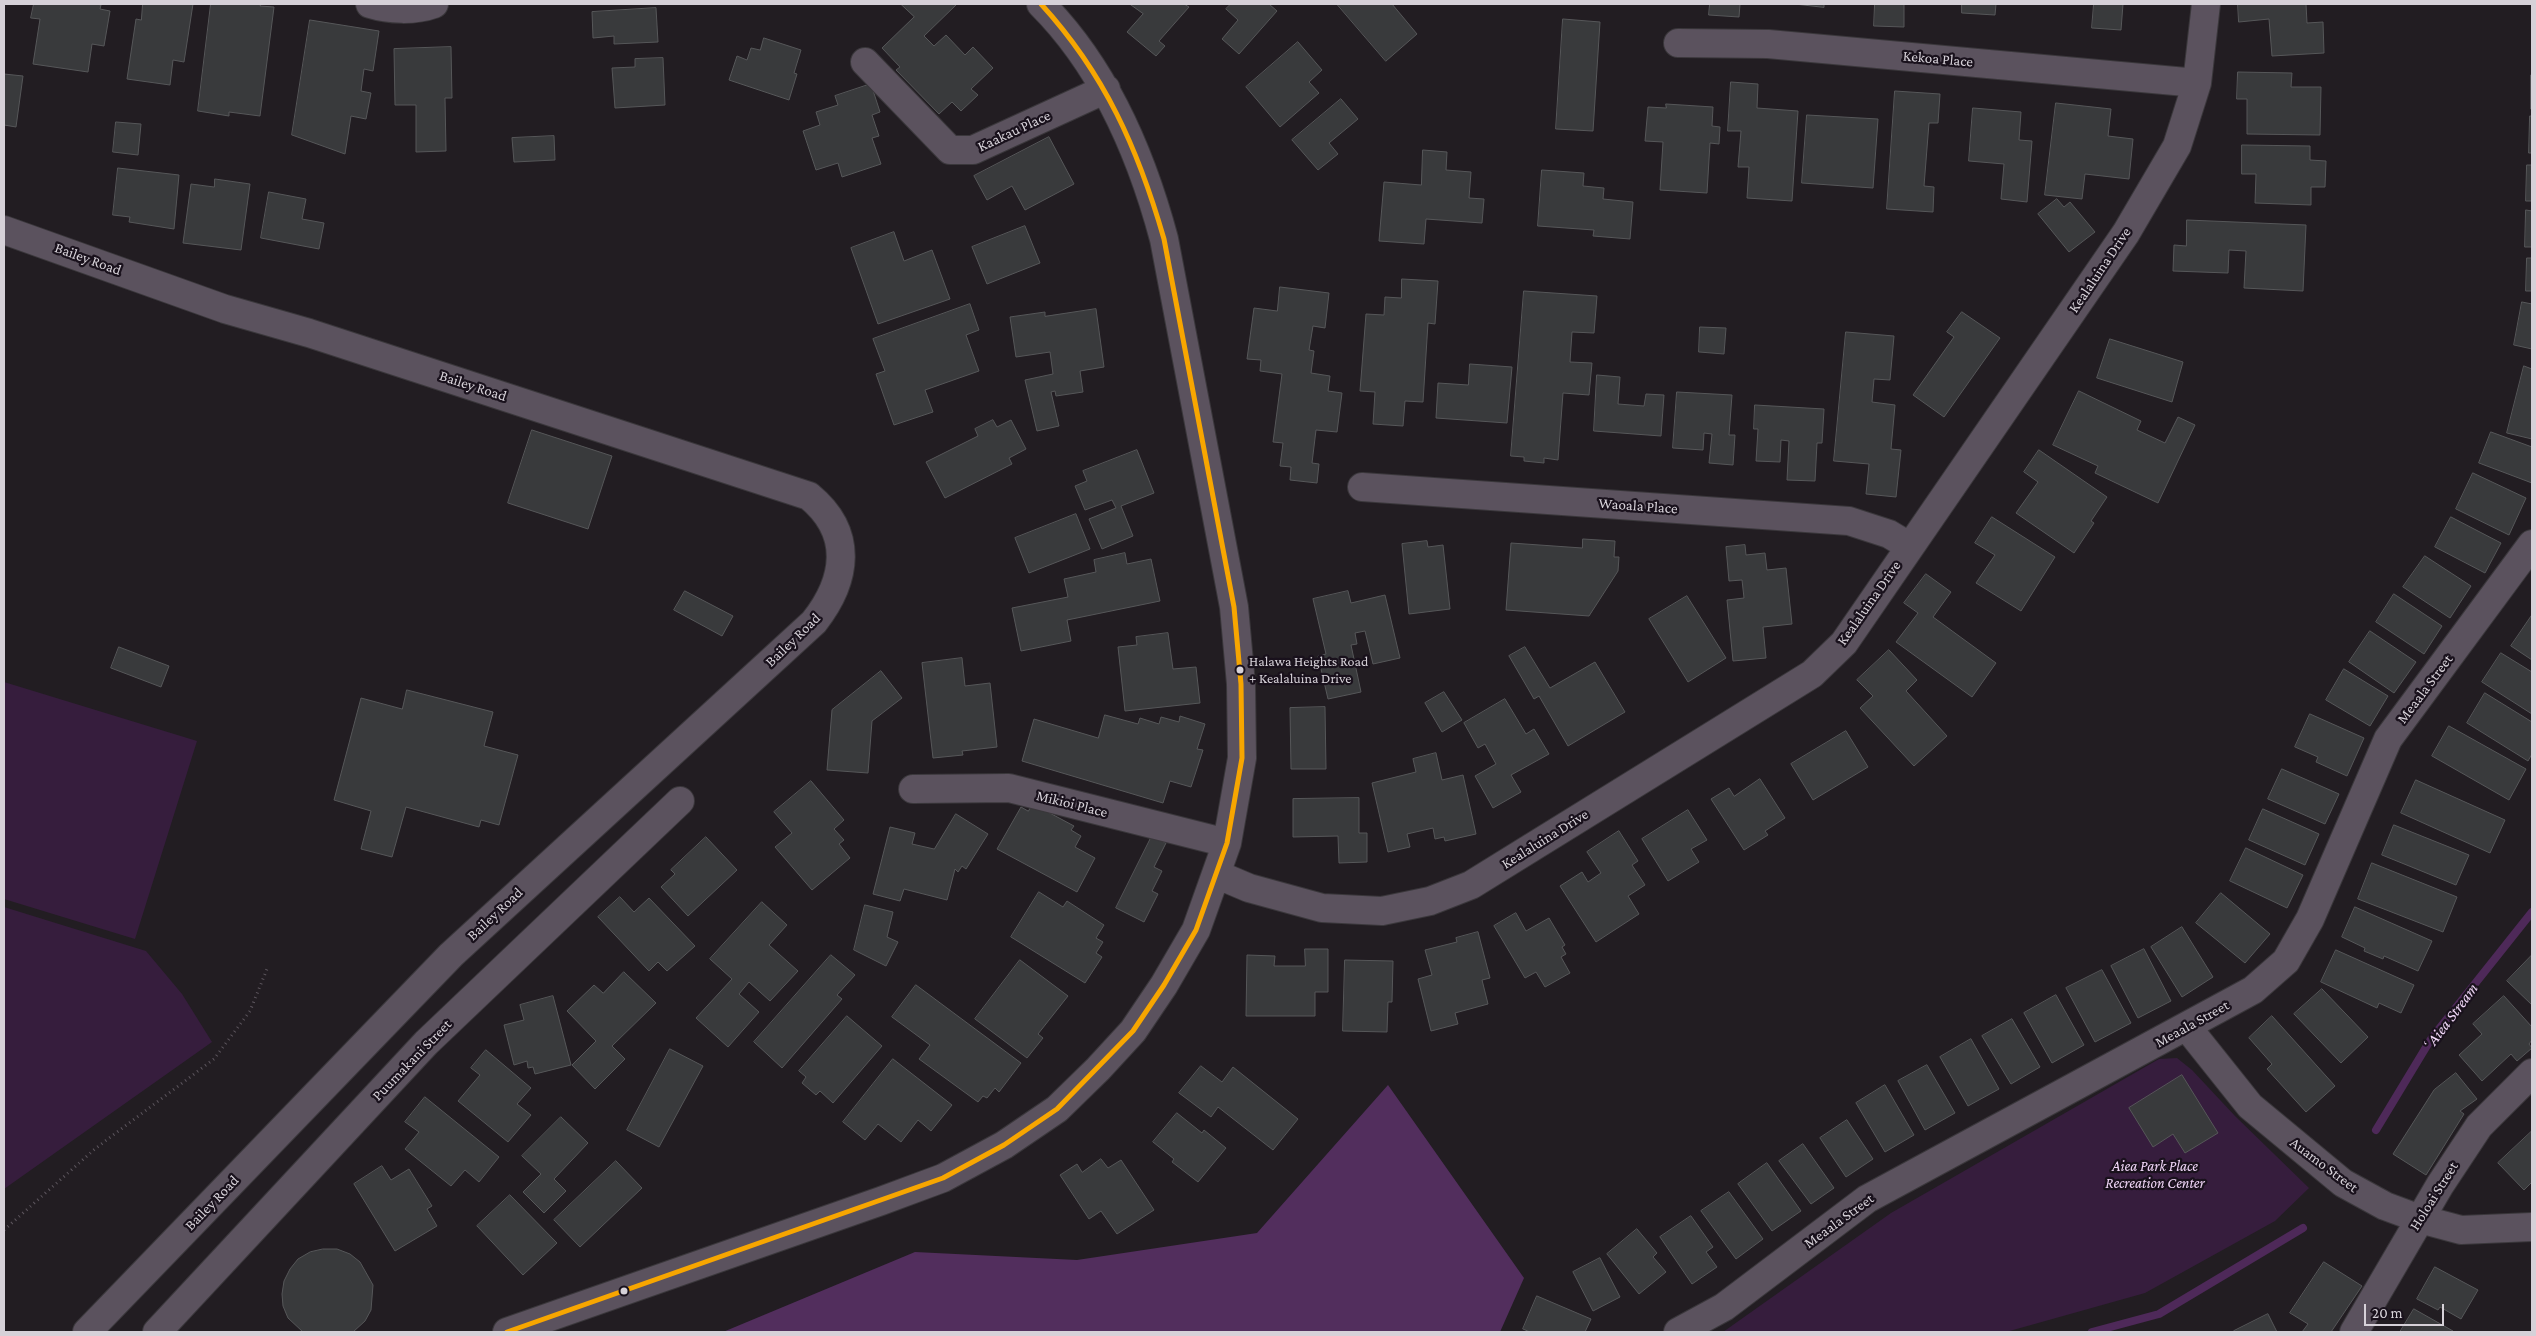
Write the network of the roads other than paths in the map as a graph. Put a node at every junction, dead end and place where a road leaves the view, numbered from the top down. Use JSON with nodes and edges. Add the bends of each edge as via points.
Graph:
{"nodes":[{"id":1,"x":370,"y":4,"type":"edge"},
{"id":2,"x":434,"y":4,"type":"edge"},
{"id":3,"x":1041,"y":4,"type":"edge"},
{"id":4,"x":2206,"y":4,"type":"edge"},
{"id":5,"x":1678,"y":43,"type":"dead end"},
{"id":6,"x":865,"y":62,"type":"dead end"},
{"id":7,"x":2197,"y":83,"type":"junction"},
{"id":8,"x":1106,"y":89,"type":"junction"},
{"id":9,"x":4,"y":230,"type":"edge"},
{"id":10,"x":1362,"y":488,"type":"dead end"},
{"id":11,"x":1909,"y":546,"type":"junction"},
{"id":12,"x":2532,"y":546,"type":"edge"},
{"id":13,"x":913,"y":789,"type":"dead end"},
{"id":14,"x":680,"y":801,"type":"dead end"},
{"id":15,"x":1227,"y":843,"type":"junction"},
{"id":16,"x":1216,"y":874,"type":"junction"},
{"id":17,"x":2187,"y":1027,"type":"junction"},
{"id":18,"x":2532,"y":1073,"type":"edge"},
{"id":19,"x":2420,"y":1219,"type":"junction"},
{"id":20,"x":2532,"y":1227,"type":"edge"},
{"id":21,"x":87,"y":1332,"type":"edge"},
{"id":22,"x":157,"y":1332,"type":"edge"},
{"id":23,"x":508,"y":1332,"type":"edge"},
{"id":24,"x":1678,"y":1332,"type":"edge"},
{"id":25,"x":2354,"y":1332,"type":"edge"}],
"edges":[{"from":1,"to":2,"type":"street","via":[[383,8],[424,8]]},
{"from":3,"to":8,"type":"street"},
{"from":4,"to":7,"type":"street","name":"Kealaluina Drive"},
{"from":5,"to":7,"type":"street","name":"Kekoa Place","via":[[1768,44]]},
{"from":6,"to":8,"type":"street","name":"Kaakau Place","via":[[950,150],[974,150]]},
{"from":7,"to":11,"type":"street","name":"Kealaluina Drive","via":[[2177,146],[2126,233]]},
{"from":8,"to":15,"type":"street","via":[[1152,193],[1164,239],[1234,607],[1241,684],[1242,758]]},
{"from":9,"to":21,"type":"street","name":"Bailey Road","via":[[225,309],[309,333],[809,496],[825,509],[835,528],[840,549],[841,568],[836,586],[814,622],[451,955]]},
{"from":10,"to":11,"type":"street","name":"Waoala Place","via":[[1849,521],[1889,534]]},
{"from":11,"to":16,"type":"street","name":"Kealaluina Drive","via":[[1844,643],[1812,674],[1471,885],[1430,901],[1382,911],[1322,908],[1249,888]]},
{"from":12,"to":17,"type":"street","name":"Meaala Street","via":[[2388,739],[2310,919],[2286,961],[2253,990]]},
{"from":13,"to":15,"type":"street","name":"Mikioi Place","via":[[1009,788]]},
{"from":14,"to":22,"type":"street","name":"Puumakani Street","via":[[426,1043]]},
{"from":15,"to":16,"type":"street"},
{"from":16,"to":23,"type":"street","via":[[1196,930],[1133,1031],[1056,1108],[1004,1146],[942,1178],[881,1202]]},
{"from":17,"to":19,"type":"street","name":"Auamo Street","via":[[2250,1106],[2304,1153],[2343,1183],[2385,1206]]},
{"from":17,"to":24,"type":"street","name":"Meaala Street","via":[[1867,1199],[1724,1307]]},
{"from":18,"to":19,"type":"street","name":"Holoai Street","via":[[2479,1126]]},
{"from":19,"to":20,"type":"street","name":"Auamo Street","via":[[2461,1230]]},
{"from":19,"to":25,"type":"street","name":"Holoai Street"}]}
